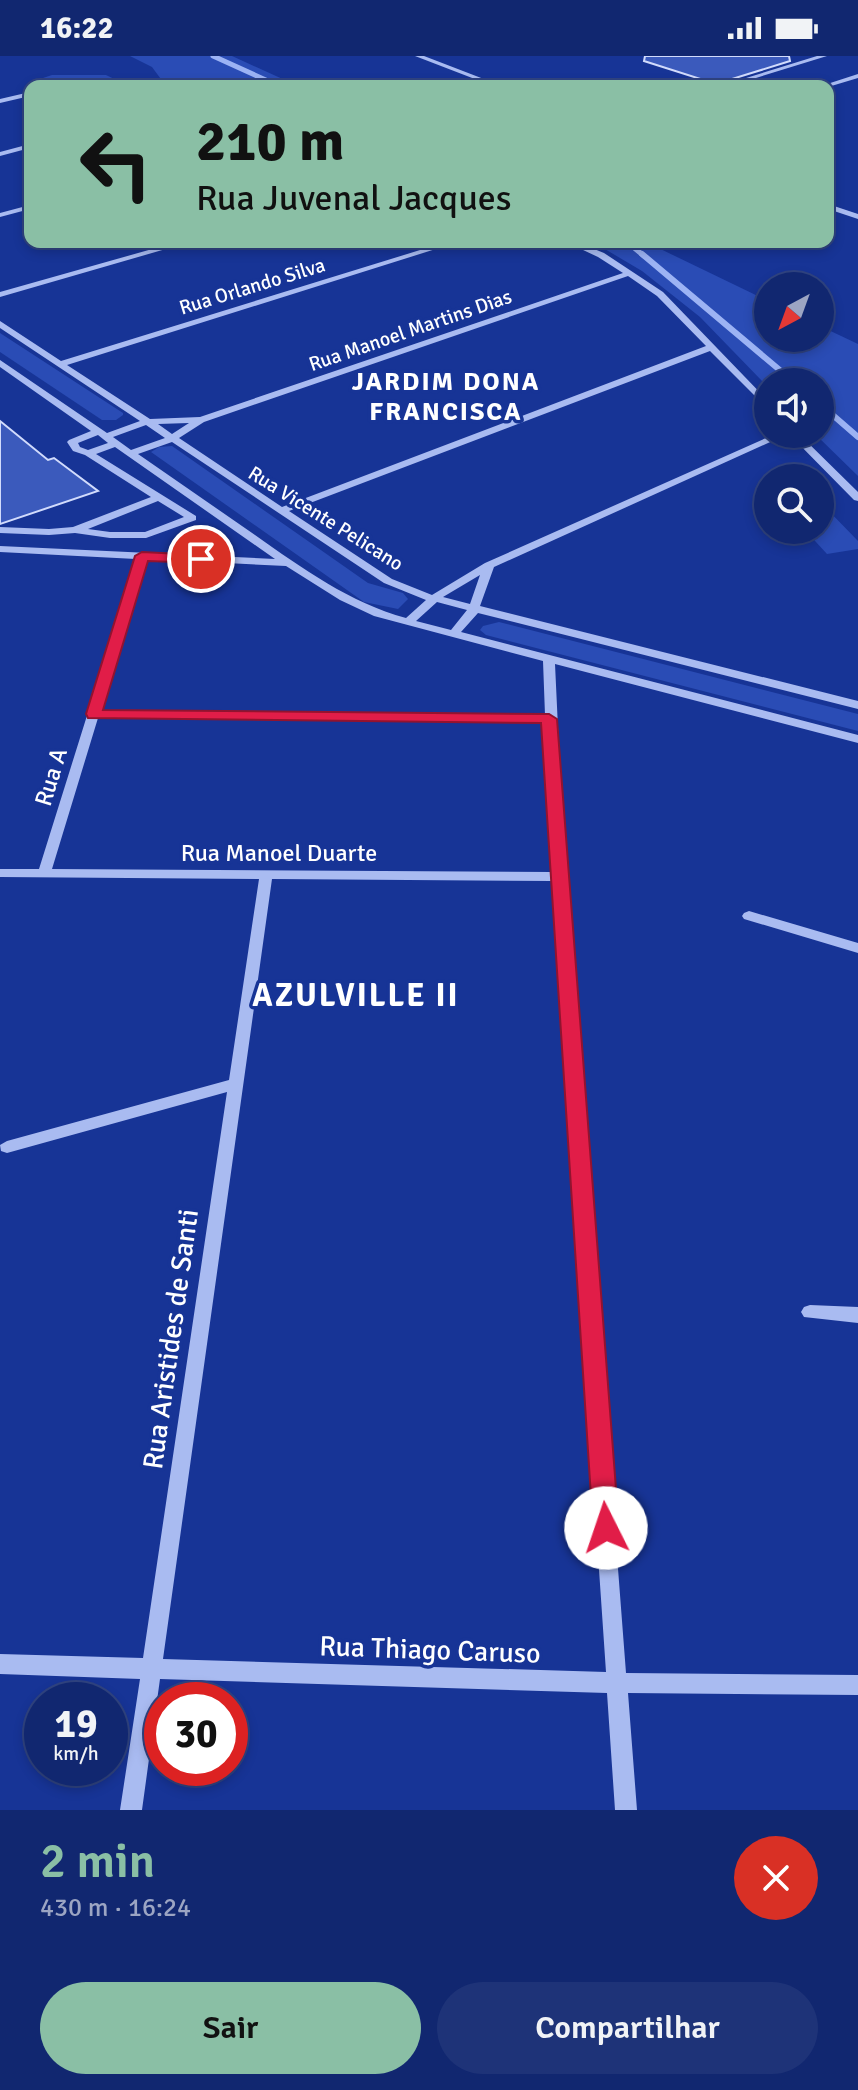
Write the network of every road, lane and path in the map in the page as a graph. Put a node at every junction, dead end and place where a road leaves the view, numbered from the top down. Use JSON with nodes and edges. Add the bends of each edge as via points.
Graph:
{"nodes":[{"id":1,"x":418,"y":56,"type":"edge"},
{"id":2,"x":824,"y":56,"type":"edge"},
{"id":3,"x":858,"y":76,"type":"edge"},
{"id":4,"x":483,"y":80,"type":"edge"},
{"id":5,"x":743,"y":80,"type":"edge"},
{"id":6,"x":834,"y":83,"type":"edge"},
{"id":7,"x":24,"y":95,"type":"edge"},
{"id":8,"x":0,"y":101,"type":"edge"},
{"id":9,"x":24,"y":148,"type":"edge"},
{"id":10,"x":0,"y":154,"type":"edge"},
{"id":11,"x":834,"y":208,"type":"edge"},
{"id":12,"x":24,"y":209,"type":"edge"},
{"id":13,"x":0,"y":215,"type":"edge"},
{"id":14,"x":858,"y":217,"type":"edge"},
{"id":15,"x":165,"y":248,"type":"edge"},
{"id":16,"x":435,"y":248,"type":"edge"},
{"id":17,"x":584,"y":248,"type":"edge"},
{"id":18,"x":630,"y":273,"type":"junction"},
{"id":19,"x":0,"y":295,"type":"edge"},
{"id":20,"x":0,"y":324,"type":"edge"},
{"id":21,"x":712,"y":347,"type":"junction"},
{"id":22,"x":0,"y":363,"type":"edge"},
{"id":23,"x":60,"y":364,"type":"junction"},
{"id":24,"x":754,"y":391,"type":"edge"},
{"id":25,"x":201,"y":420,"type":"junction"},
{"id":26,"x":145,"y":422,"type":"junction"},
{"id":27,"x":105,"y":438,"type":"junction"},
{"id":28,"x":171,"y":439,"type":"junction"},
{"id":29,"x":754,"y":447,"type":"edge"},
{"id":30,"x":808,"y":448,"type":"edge"},
{"id":31,"x":88,"y":453,"type":"junction"},
{"id":32,"x":129,"y":454,"type":"junction"},
{"id":33,"x":159,"y":497,"type":"junction"},
{"id":34,"x":858,"y":498,"type":"edge"},
{"id":35,"x":280,"y":511,"type":"junction"},
{"id":36,"x":0,"y":530,"type":"edge"},
{"id":37,"x":75,"y":530,"type":"junction"},
{"id":38,"x":0,"y":549,"type":"edge"},
{"id":39,"x":142,"y":556,"type":"junction"},
{"id":40,"x":288,"y":563,"type":"junction"},
{"id":41,"x":489,"y":565,"type":"junction"},
{"id":42,"x":436,"y":597,"type":"junction"},
{"id":43,"x":475,"y":608,"type":"junction"},
{"id":44,"x":408,"y":622,"type":"junction"},
{"id":45,"x":453,"y":634,"type":"junction"},
{"id":46,"x":549,"y":658,"type":"junction"},
{"id":47,"x":858,"y":705,"type":"edge"},
{"id":48,"x":93,"y":714,"type":"junction"},
{"id":49,"x":549,"y":719,"type":"junction"},
{"id":50,"x":858,"y":739,"type":"edge"},
{"id":51,"x":0,"y":873,"type":"edge"},
{"id":52,"x":44,"y":873,"type":"junction"},
{"id":53,"x":266,"y":875,"type":"junction"},
{"id":54,"x":558,"y":877,"type":"junction"},
{"id":55,"x":749,"y":916,"type":"dead end"},
{"id":56,"x":858,"y":948,"type":"edge"},
{"id":57,"x":236,"y":1084,"type":"junction"},
{"id":58,"x":7,"y":1147,"type":"dead end"},
{"id":59,"x":810,"y":1312,"type":"dead end"},
{"id":60,"x":858,"y":1315,"type":"edge"},
{"id":61,"x":0,"y":1664,"type":"edge"},
{"id":62,"x":150,"y":1667,"type":"junction"},
{"id":63,"x":617,"y":1683,"type":"junction"},
{"id":64,"x":858,"y":1685,"type":"edge"},
{"id":65,"x":131,"y":1810,"type":"edge"},
{"id":66,"x":626,"y":1810,"type":"edge"}],
"edges":[{"from":1,"to":4,"type":"street"},
{"from":2,"to":5,"type":"street"},
{"from":3,"to":6,"type":"street"},
{"from":7,"to":8,"type":"street"},
{"from":9,"to":10,"type":"street"},
{"from":11,"to":14,"type":"street"},
{"from":12,"to":13,"type":"street"},
{"from":15,"to":19,"type":"street"},
{"from":16,"to":23,"type":"street","name":"Rua Orlando Silva"},
{"from":17,"to":18,"type":"street"},
{"from":18,"to":21,"type":"street","via":[[660,294]]},
{"from":18,"to":25,"type":"street","name":"Rua Manoel Martins Dias"},
{"from":20,"to":23,"type":"street","name":"Rua Vicente Pelicano"},
{"from":21,"to":24,"type":"street"},
{"from":21,"to":35,"type":"street"},
{"from":22,"to":27,"type":"street"},
{"from":23,"to":26,"type":"street","name":"Rua Vicente Pelicano"},
{"from":25,"to":26,"type":"street","name":"Rua Manoel Martins Dias"},
{"from":25,"to":28,"type":"street","name":"Rua Manoel Martins Dias"},
{"from":26,"to":27,"type":"street","name":"Rua Manoel Martins Dias"},
{"from":26,"to":28,"type":"street","name":"Rua Vicente Pelicano"},
{"from":27,"to":31,"type":"street","name":"Rua Manoel Martins Dias"},
{"from":27,"to":31,"type":"street","via":[[72,442]]},
{"from":27,"to":32,"type":"street"},
{"from":28,"to":32,"type":"street","name":"Rua Manoel Martins Dias"},
{"from":28,"to":35,"type":"street","name":"Rua Vicente Pelicano"},
{"from":29,"to":41,"type":"street"},
{"from":30,"to":34,"type":"street"},
{"from":31,"to":33,"type":"street"},
{"from":32,"to":40,"type":"street"},
{"from":33,"to":37,"type":"street"},
{"from":33,"to":37,"type":"street","via":[[192,518],[146,535]]},
{"from":35,"to":42,"type":"street","name":"Rua Vicente Pelicano","via":[[388,581]]},
{"from":36,"to":37,"type":"street"},
{"from":38,"to":39,"type":"street"},
{"from":39,"to":40,"type":"street"},
{"from":39,"to":48,"type":"street","name":"Rua A"},
{"from":40,"to":44,"type":"street","via":[[344,598]]},
{"from":41,"to":42,"type":"street"},
{"from":41,"to":43,"type":"street"},
{"from":42,"to":43,"type":"street","name":"Rua Vicente Pelicano"},
{"from":42,"to":44,"type":"street"},
{"from":43,"to":45,"type":"street"},
{"from":43,"to":47,"type":"street","name":"Rua Vicente Pelicano"},
{"from":44,"to":45,"type":"street"},
{"from":45,"to":46,"type":"street"},
{"from":46,"to":49,"type":"street"},
{"from":46,"to":50,"type":"street"},
{"from":48,"to":49,"type":"street"},
{"from":48,"to":52,"type":"street","name":"Rua A"},
{"from":49,"to":54,"type":"street"},
{"from":51,"to":52,"type":"street","name":"Rua Manoel Duarte"},
{"from":52,"to":53,"type":"street","name":"Rua Manoel Duarte"},
{"from":53,"to":54,"type":"street","name":"Rua Manoel Duarte"},
{"from":53,"to":57,"type":"street","name":"Rua Aristides de Santi"},
{"from":54,"to":63,"type":"street"},
{"from":55,"to":56,"type":"street"},
{"from":57,"to":58,"type":"street"},
{"from":57,"to":62,"type":"street","name":"Rua Aristides de Santi"},
{"from":59,"to":60,"type":"street"},
{"from":61,"to":62,"type":"street","name":"Rua Thiago Caruso"},
{"from":62,"to":63,"type":"street","name":"Rua Thiago Caruso"},
{"from":62,"to":65,"type":"street","name":"Rua Aristides de Santi"},
{"from":63,"to":64,"type":"street","name":"Rua Thiago Caruso"},
{"from":63,"to":66,"type":"street"}]}
